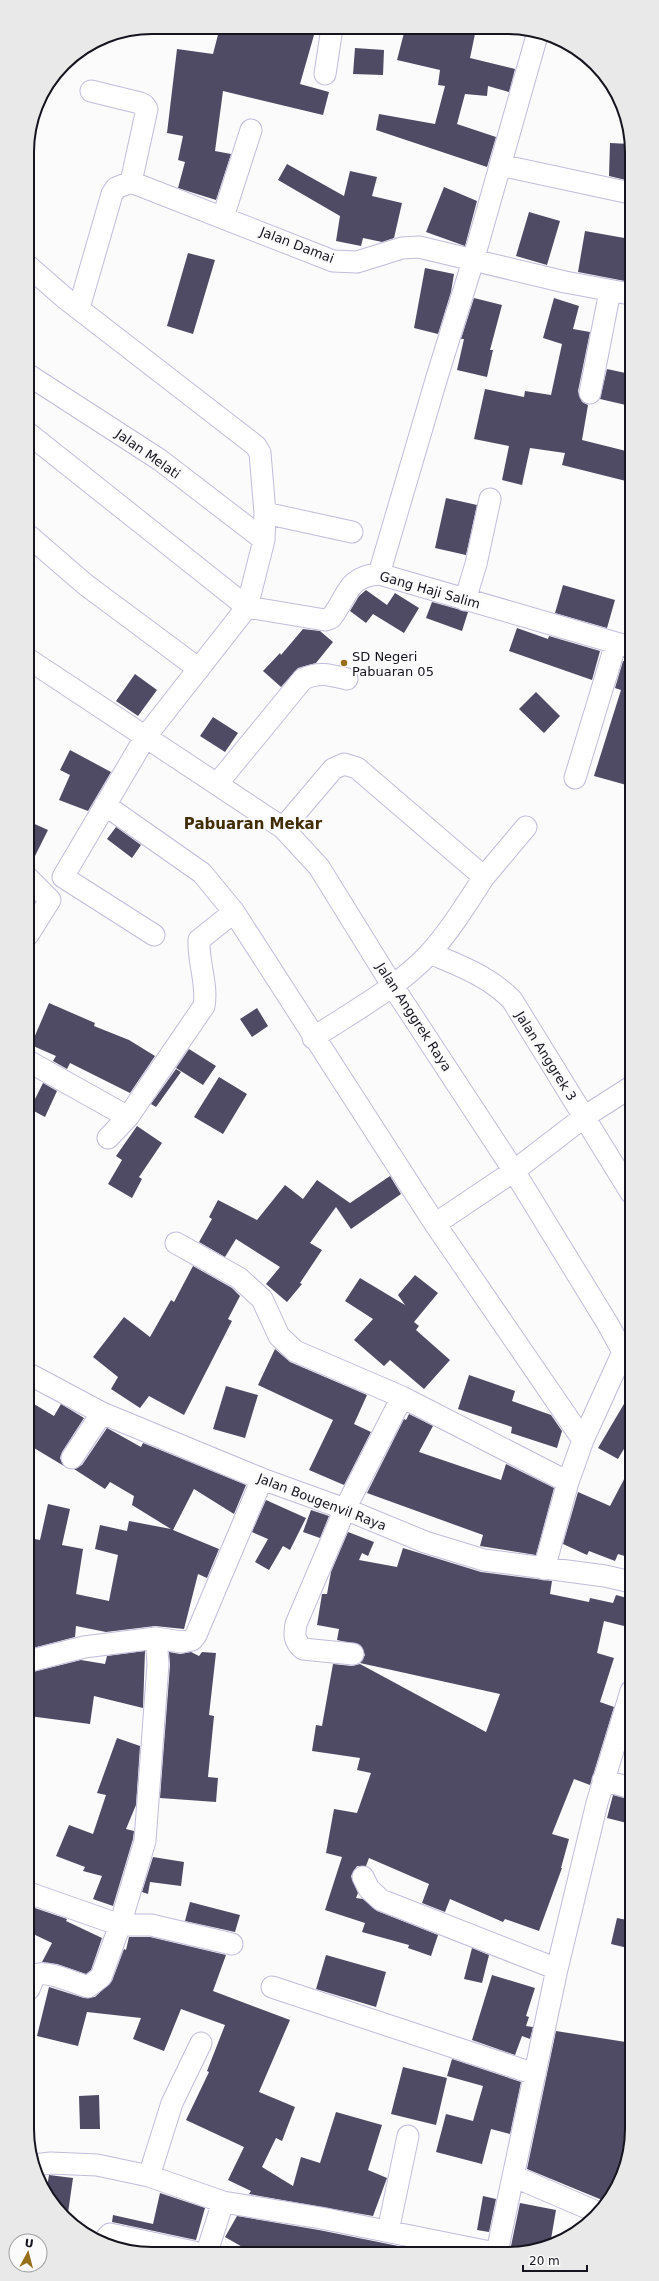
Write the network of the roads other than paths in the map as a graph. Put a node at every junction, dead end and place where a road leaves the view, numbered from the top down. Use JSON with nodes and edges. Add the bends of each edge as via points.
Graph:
{"nodes":[{"id":1,"x":331,"y":34,"type":"edge"},
{"id":2,"x":536,"y":38,"type":"edge"},
{"id":3,"x":324,"y":74,"type":"dead end"},
{"id":4,"x":91,"y":91,"type":"dead end"},
{"id":5,"x":251,"y":130,"type":"dead end"},
{"id":6,"x":500,"y":165,"type":"junction"},
{"id":7,"x":131,"y":182,"type":"junction"},
{"id":8,"x":625,"y":192,"type":"edge"},
{"id":9,"x":224,"y":217,"type":"junction"},
{"id":10,"x":473,"y":261,"type":"junction"},
{"id":11,"x":34,"y":271,"type":"edge"},
{"id":12,"x":620,"y":293,"type":"edge"},
{"id":13,"x":79,"y":308,"type":"junction"},
{"id":14,"x":34,"y":378,"type":"edge"},
{"id":15,"x":590,"y":393,"type":"dead end"},
{"id":16,"x":34,"y":438,"type":"edge"},
{"id":17,"x":490,"y":499,"type":"dead end"},
{"id":18,"x":265,"y":513,"type":"junction"},
{"id":19,"x":352,"y":532,"type":"dead end"},
{"id":20,"x":34,"y":540,"type":"edge"},
{"id":21,"x":264,"y":540,"type":"junction"},
{"id":22,"x":379,"y":574,"type":"junction"},
{"id":23,"x":465,"y":600,"type":"junction"},
{"id":24,"x":247,"y":607,"type":"junction"},
{"id":25,"x":623,"y":645,"type":"edge"},
{"id":26,"x":34,"y":663,"type":"edge"},
{"id":27,"x":199,"y":669,"type":"junction"},
{"id":28,"x":347,"y":679,"type":"dead end"},
{"id":29,"x":146,"y":736,"type":"junction"},
{"id":30,"x":575,"y":778,"type":"dead end"},
{"id":31,"x":217,"y":784,"type":"junction"},
{"id":32,"x":106,"y":805,"type":"junction"},
{"id":33,"x":526,"y":827,"type":"dead end"},
{"id":34,"x":283,"y":828,"type":"junction"},
{"id":35,"x":484,"y":876,"type":"junction"},
{"id":36,"x":34,"y":884,"type":"edge"},
{"id":37,"x":234,"y":912,"type":"junction"},
{"id":38,"x":34,"y":925,"type":"edge"},
{"id":39,"x":154,"y":934,"type":"dead end"},
{"id":40,"x":430,"y":953,"type":"junction"},
{"id":41,"x":392,"y":985,"type":"junction"},
{"id":42,"x":313,"y":1038,"type":"junction"},
{"id":43,"x":34,"y":1064,"type":"edge"},
{"id":44,"x":625,"y":1091,"type":"edge"},
{"id":45,"x":128,"y":1117,"type":"junction"},
{"id":46,"x":584,"y":1117,"type":"junction"},
{"id":47,"x":108,"y":1138,"type":"dead end"},
{"id":48,"x":514,"y":1171,"type":"junction"},
{"id":49,"x":625,"y":1183,"type":"edge"},
{"id":50,"x":435,"y":1224,"type":"junction"},
{"id":51,"x":176,"y":1243,"type":"dead end"},
{"id":52,"x":625,"y":1347,"type":"edge"},
{"id":53,"x":625,"y":1354,"type":"edge"},
{"id":54,"x":34,"y":1377,"type":"edge"},
{"id":55,"x":402,"y":1397,"type":"junction"},
{"id":56,"x":102,"y":1413,"type":"junction"},
{"id":57,"x":583,"y":1440,"type":"junction"},
{"id":58,"x":72,"y":1458,"type":"dead end"},
{"id":59,"x":262,"y":1479,"type":"junction"},
{"id":60,"x":568,"y":1482,"type":"junction"},
{"id":61,"x":345,"y":1509,"type":"junction"},
{"id":62,"x":544,"y":1569,"type":"junction"},
{"id":63,"x":625,"y":1581,"type":"edge"},
{"id":64,"x":156,"y":1638,"type":"junction"},
{"id":65,"x":353,"y":1654,"type":"dead end"},
{"id":66,"x":34,"y":1659,"type":"edge"},
{"id":67,"x":625,"y":1710,"type":"edge"},
{"id":68,"x":603,"y":1780,"type":"junction"},
{"id":69,"x":625,"y":1786,"type":"edge"},
{"id":70,"x":363,"y":1877,"type":"dead end"},
{"id":71,"x":34,"y":1895,"type":"edge"},
{"id":72,"x":120,"y":1925,"type":"junction"},
{"id":73,"x":232,"y":1944,"type":"dead end"},
{"id":74,"x":557,"y":1969,"type":"junction"},
{"id":75,"x":34,"y":1977,"type":"edge"},
{"id":76,"x":272,"y":1987,"type":"dead end"},
{"id":77,"x":201,"y":2043,"type":"dead end"},
{"id":78,"x":535,"y":2074,"type":"junction"},
{"id":79,"x":408,"y":2136,"type":"dead end"},
{"id":80,"x":39,"y":2164,"type":"edge"},
{"id":81,"x":149,"y":2176,"type":"junction"},
{"id":82,"x":513,"y":2176,"type":"junction"},
{"id":83,"x":223,"y":2202,"type":"junction"},
{"id":84,"x":592,"y":2210,"type":"edge"},
{"id":85,"x":388,"y":2231,"type":"junction"},
{"id":86,"x":108,"y":2238,"type":"edge"},
{"id":87,"x":171,"y":2247,"type":"edge"},
{"id":88,"x":209,"y":2247,"type":"edge"},
{"id":89,"x":466,"y":2247,"type":"edge"},
{"id":90,"x":498,"y":2247,"type":"edge"}],
"edges":[{"from":1,"to":3,"type":"street"},
{"from":2,"to":6,"type":"street"},
{"from":4,"to":7,"type":"street","via":[[144,105],[147,109]]},
{"from":5,"to":9,"type":"street"},
{"from":6,"to":8,"type":"street"},
{"from":6,"to":10,"type":"street"},
{"from":7,"to":9,"type":"street","name":"Jalan Damai"},
{"from":7,"to":13,"type":"street","via":[[116,188],[112,194]]},
{"from":9,"to":10,"type":"street","name":"Jalan Damai","via":[[333,261],[357,262],[402,248],[419,247]]},
{"from":10,"to":12,"type":"street","name":"Jalan Damai"},
{"from":10,"to":22,"type":"street"},
{"from":11,"to":13,"type":"street"},
{"from":12,"to":15,"type":"street"},
{"from":13,"to":18,"type":"street","via":[[256,446],[260,457]]},
{"from":14,"to":21,"type":"street","name":"Jalan Melati","via":[[160,460]]},
{"from":16,"to":24,"type":"street"},
{"from":17,"to":23,"type":"street","via":[[476,564]]},
{"from":18,"to":19,"type":"street"},
{"from":18,"to":21,"type":"street"},
{"from":20,"to":27,"type":"street","via":[[86,585]]},
{"from":21,"to":24,"type":"street"},
{"from":22,"to":23,"type":"street","name":"Gang Haji Salim"},
{"from":22,"to":24,"type":"street","name":"Gang Haji Salim","via":[[359,578],[350,587],[331,618],[325,620]]},
{"from":23,"to":25,"type":"street","name":"Gang Haji Salim"},
{"from":24,"to":27,"type":"street"},
{"from":25,"to":30,"type":"street"},
{"from":26,"to":29,"type":"street","name":"Jalan Anggrek Raya"},
{"from":27,"to":29,"type":"street"},
{"from":28,"to":31,"type":"street","via":[[324,673],[304,679]]},
{"from":29,"to":31,"type":"street","name":"Jalan Anggrek Raya"},
{"from":29,"to":32,"type":"street"},
{"from":31,"to":34,"type":"street","name":"Jalan Anggrek Raya"},
{"from":32,"to":37,"type":"street","via":[[202,873]]},
{"from":32,"to":39,"type":"street","via":[[63,877]]},
{"from":33,"to":35,"type":"street"},
{"from":34,"to":35,"type":"street","via":[[333,769],[344,764],[357,768]]},
{"from":34,"to":41,"type":"street","name":"Jalan Anggrek Raya","via":[[319,867]]},
{"from":35,"to":40,"type":"street","via":[[462,911]]},
{"from":36,"to":38,"type":"street","via":[[50,900]]},
{"from":37,"to":42,"type":"street"},
{"from":37,"to":45,"type":"street","via":[[199,940],[198,955],[206,993],[204,1006]]},
{"from":40,"to":41,"type":"street"},
{"from":40,"to":46,"type":"street","name":"Jalan Anggrek 3","via":[[484,976],[499,986],[512,1000]]},
{"from":41,"to":42,"type":"street"},
{"from":41,"to":48,"type":"street","name":"Jalan Anggrek Raya"},
{"from":42,"to":50,"type":"street"},
{"from":43,"to":45,"type":"street"},
{"from":44,"to":46,"type":"street"},
{"from":45,"to":47,"type":"street"},
{"from":46,"to":48,"type":"street"},
{"from":46,"to":49,"type":"street","name":"Jalan Anggrek 3"},
{"from":48,"to":50,"type":"street"},
{"from":48,"to":52,"type":"street","name":"Jalan Anggrek Raya","via":[[609,1326]]},
{"from":50,"to":57,"type":"street"},
{"from":51,"to":55,"type":"street","via":[[239,1278],[262,1299],[279,1336],[295,1351]]},
{"from":53,"to":57,"type":"street"},
{"from":54,"to":56,"type":"street","name":"Jalan Bougenvil Raya"},
{"from":55,"to":60,"type":"street"},
{"from":55,"to":61,"type":"street"},
{"from":56,"to":58,"type":"street"},
{"from":56,"to":59,"type":"street","name":"Jalan Bougenvil Raya"},
{"from":57,"to":60,"type":"street"},
{"from":59,"to":61,"type":"street","name":"Jalan Bougenvil Raya"},
{"from":59,"to":64,"type":"street","via":[[196,1635],[192,1640],[182,1642]]},
{"from":60,"to":62,"type":"street"},
{"from":61,"to":62,"type":"street","name":"Jalan Bougenvil Raya","via":[[433,1544],[484,1560]]},
{"from":61,"to":65,"type":"street","via":[[296,1624],[294,1636],[297,1644],[303,1649]]},
{"from":62,"to":63,"type":"street","name":"Jalan Bougenvil Raya"},
{"from":64,"to":66,"type":"street","via":[[84,1646]]},
{"from":64,"to":72,"type":"street","via":[[158,1664],[145,1841]]},
{"from":67,"to":68,"type":"street"},
{"from":68,"to":69,"type":"street"},
{"from":68,"to":74,"type":"street"},
{"from":70,"to":74,"type":"street","via":[[369,1889],[381,1900]]},
{"from":71,"to":72,"type":"street"},
{"from":72,"to":73,"type":"street","via":[[151,1925]]},
{"from":72,"to":75,"type":"street","via":[[101,1977],[94,1984],[88,1987],[46,1973]]},
{"from":74,"to":78,"type":"street"},
{"from":76,"to":78,"type":"street"},
{"from":77,"to":81,"type":"street","via":[[172,2103]]},
{"from":78,"to":82,"type":"street"},
{"from":79,"to":85,"type":"street"},
{"from":80,"to":81,"type":"street","via":[[97,2165]]},
{"from":81,"to":83,"type":"street"},
{"from":82,"to":84,"type":"street"},
{"from":82,"to":90,"type":"street"},
{"from":83,"to":85,"type":"street"},
{"from":83,"to":88,"type":"street"},
{"from":85,"to":89,"type":"street"},
{"from":86,"to":87,"type":"street","via":[[110,2234]]}]}
